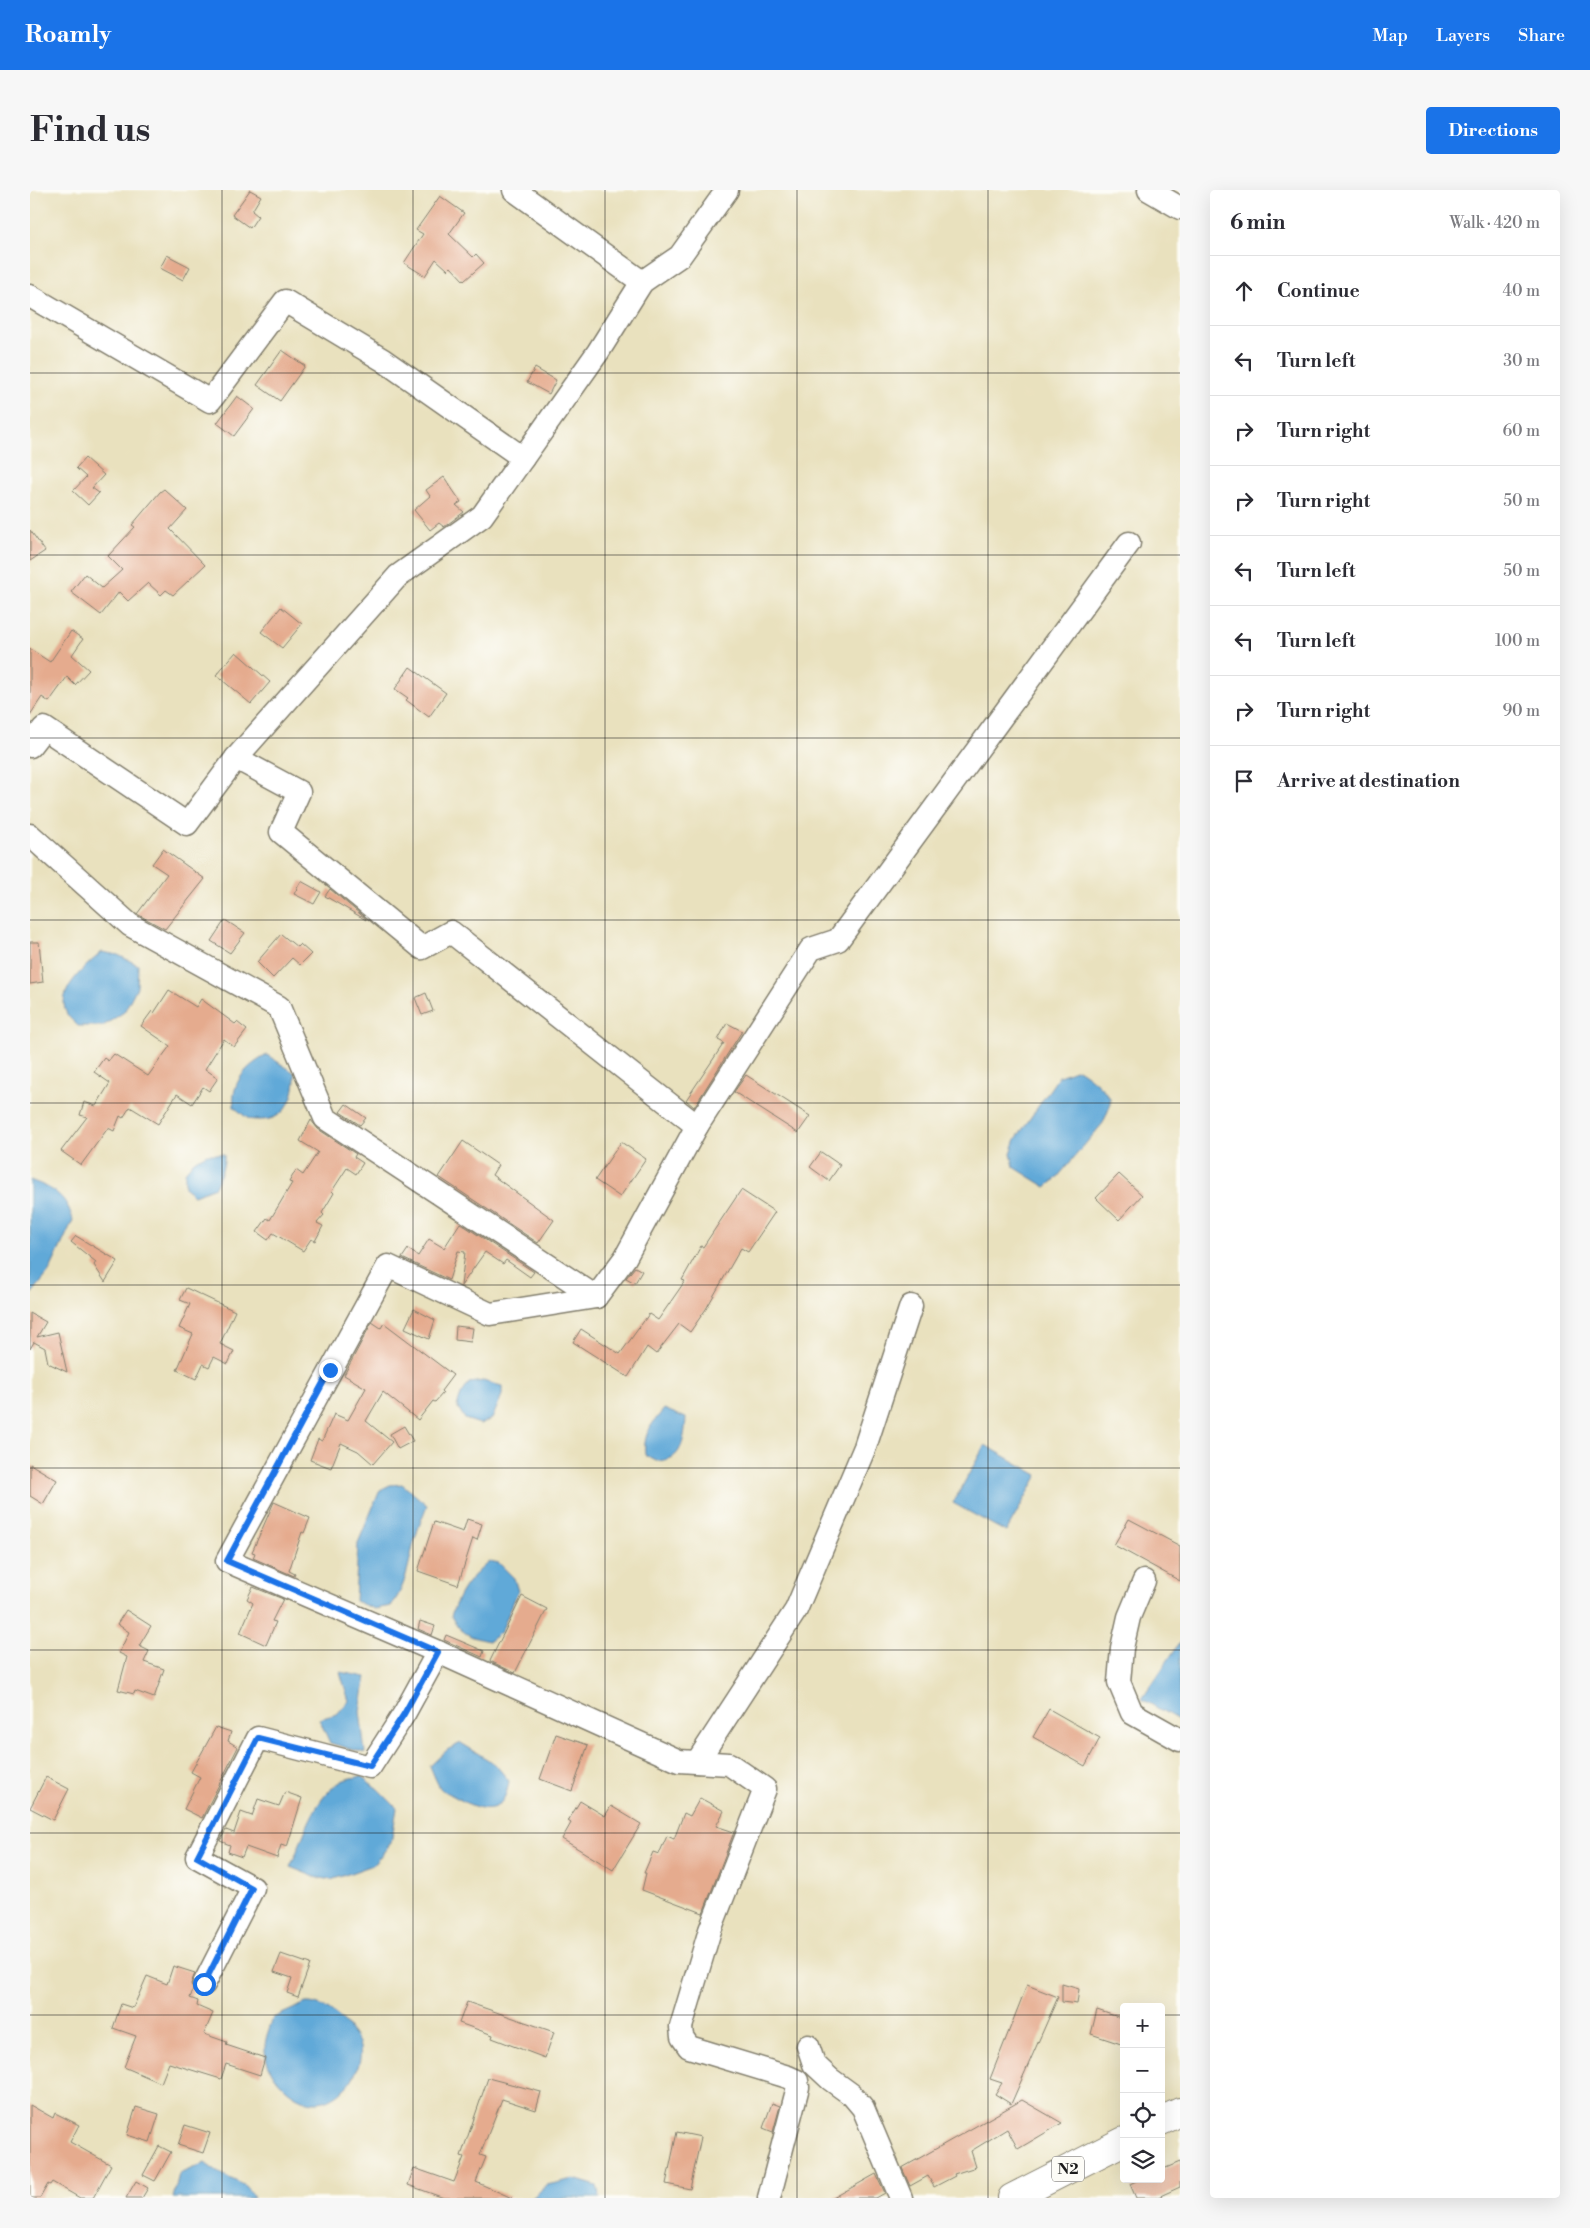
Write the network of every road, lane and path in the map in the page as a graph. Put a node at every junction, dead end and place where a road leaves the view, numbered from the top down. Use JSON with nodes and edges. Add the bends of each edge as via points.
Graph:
{"nodes":[{"id":1,"x":514,"y":190,"type":"edge"},
{"id":2,"x":727,"y":190,"type":"edge"},
{"id":3,"x":1149,"y":190,"type":"edge"},
{"id":4,"x":1180,"y":208,"type":"edge"},
{"id":5,"x":642,"y":282,"type":"junction"},
{"id":6,"x":30,"y":296,"type":"edge"},
{"id":7,"x":523,"y":458,"type":"junction"},
{"id":8,"x":1129,"y":543,"type":"dead end"},
{"id":9,"x":30,"y":746,"type":"edge"},
{"id":10,"x":236,"y":758,"type":"junction"},
{"id":11,"x":30,"y":835,"type":"edge"},
{"id":12,"x":697,"y":1126,"type":"junction"},
{"id":13,"x":596,"y":1297,"type":"junction"},
{"id":14,"x":911,"y":1306,"type":"dead end"},
{"id":15,"x":1144,"y":1581,"type":"dead end"},
{"id":16,"x":438,"y":1652,"type":"junction"},
{"id":17,"x":1180,"y":1740,"type":"edge"},
{"id":18,"x":697,"y":1762,"type":"junction"},
{"id":19,"x":204,"y":1984,"type":"dead end"},
{"id":20,"x":808,"y":2046,"type":"dead end"},
{"id":21,"x":1180,"y":2112,"type":"edge"},
{"id":22,"x":1165,"y":2119,"type":"edge"},
{"id":23,"x":1120,"y":2143,"type":"edge"},
{"id":24,"x":769,"y":2198,"type":"edge"},
{"id":25,"x":901,"y":2198,"type":"edge"},
{"id":26,"x":1012,"y":2198,"type":"edge"}],
"edges":[{"from":1,"to":5,"type":"street"},
{"from":2,"to":5,"type":"street","via":[[680,256]]},
{"from":3,"to":4,"type":"street"},
{"from":5,"to":7,"type":"street","via":[[598,352]]},
{"from":6,"to":7,"type":"street","via":[[210,401],[285,300],[383,360]]},
{"from":7,"to":10,"type":"street","via":[[482,516],[398,576]]},
{"from":8,"to":12,"type":"street","via":[[838,940],[812,949]]},
{"from":9,"to":10,"type":"street","via":[[44,728],[187,824]]},
{"from":10,"to":12,"type":"street","via":[[299,792],[281,832],[422,948],[451,932]]},
{"from":11,"to":13,"type":"street","via":[[130,925],[279,1007],[326,1118]]},
{"from":12,"to":13,"type":"street","via":[[625,1258]]},
{"from":13,"to":16,"type":"street","via":[[490,1314],[388,1266],[227,1561]]},
{"from":14,"to":18,"type":"street","via":[[865,1447],[796,1610]]},
{"from":15,"to":17,"type":"street","via":[[1129,1617],[1119,1682],[1132,1712]]},
{"from":16,"to":18,"type":"street","via":[[679,1761]]},
{"from":16,"to":19,"type":"street","via":[[404,1714],[370,1766],[258,1738],[197,1857],[252,1888]]},
{"from":18,"to":24,"type":"street","via":[[728,1764],[765,1790],[710,1930],[681,2027],[682,2037],[689,2047],[797,2081]]},
{"from":20,"to":25,"type":"street","via":[[814,2064],[863,2108]]},
{"from":21,"to":22,"type":"highway"},
{"from":23,"to":26,"type":"highway","number":"N2"}]}
